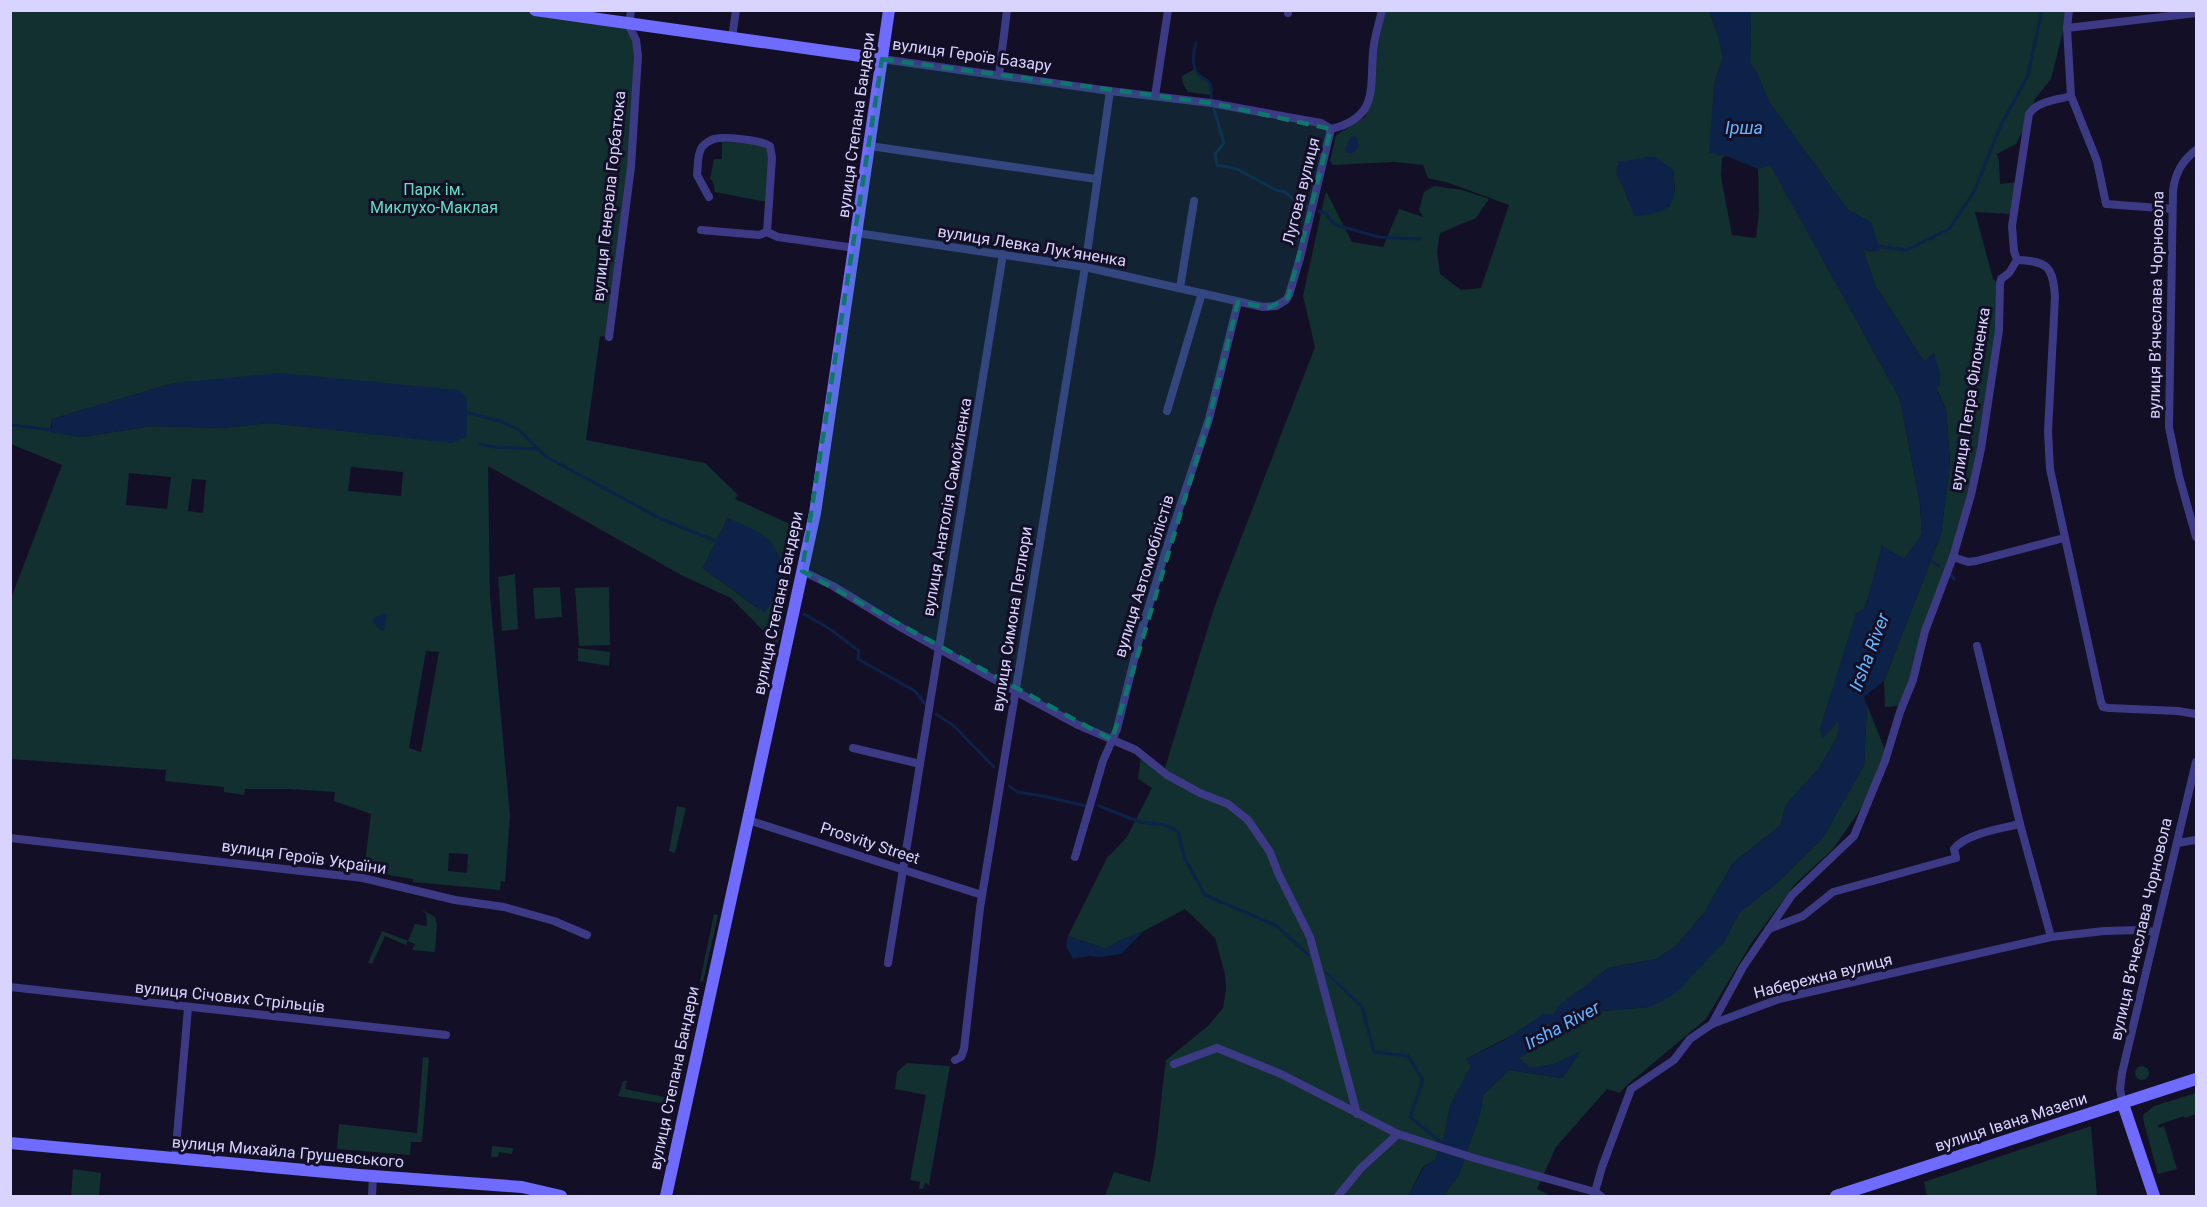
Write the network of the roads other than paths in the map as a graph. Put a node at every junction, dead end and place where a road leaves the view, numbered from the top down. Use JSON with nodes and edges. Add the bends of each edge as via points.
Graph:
{"nodes":[{"id":1,"x":535,"y":10,"type":"edge"},
{"id":2,"x":631,"y":10,"type":"edge"},
{"id":3,"x":736,"y":10,"type":"edge"},
{"id":4,"x":889,"y":10,"type":"edge"},
{"id":5,"x":1007,"y":10,"type":"edge"},
{"id":6,"x":1168,"y":10,"type":"edge"},
{"id":7,"x":1382,"y":10,"type":"edge"},
{"id":8,"x":2069,"y":10,"type":"edge"},
{"id":9,"x":2196,"y":13,"type":"edge"},
{"id":10,"x":629,"y":24,"type":"junction"},
{"id":11,"x":2067,"y":27,"type":"junction"},
{"id":12,"x":732,"y":38,"type":"junction"},
{"id":13,"x":882,"y":59,"type":"junction"},
{"id":14,"x":999,"y":75,"type":"junction"},
{"id":15,"x":1110,"y":91,"type":"junction"},
{"id":16,"x":1155,"y":96,"type":"junction"},
{"id":17,"x":2071,"y":96,"type":"junction"},
{"id":18,"x":1332,"y":129,"type":"junction"},
{"id":19,"x":870,"y":146,"type":"junction"},
{"id":20,"x":2196,"y":150,"type":"edge"},
{"id":21,"x":1096,"y":179,"type":"junction"},
{"id":22,"x":709,"y":196,"type":"dead end"},
{"id":23,"x":1194,"y":201,"type":"dead end"},
{"id":24,"x":2172,"y":209,"type":"junction"},
{"id":25,"x":701,"y":230,"type":"dead end"},
{"id":26,"x":767,"y":232,"type":"junction"},
{"id":27,"x":857,"y":233,"type":"junction"},
{"id":28,"x":855,"y":248,"type":"junction"},
{"id":29,"x":1003,"y":254,"type":"junction"},
{"id":30,"x":1300,"y":258,"type":"joint"},
{"id":31,"x":2018,"y":260,"type":"junction"},
{"id":32,"x":1084,"y":267,"type":"junction"},
{"id":33,"x":1180,"y":288,"type":"junction"},
{"id":34,"x":1202,"y":293,"type":"junction"},
{"id":35,"x":1238,"y":302,"type":"junction"},
{"id":36,"x":609,"y":338,"type":"dead end"},
{"id":37,"x":1167,"y":411,"type":"dead end"},
{"id":38,"x":2196,"y":537,"type":"edge"},
{"id":39,"x":2064,"y":538,"type":"junction"},
{"id":40,"x":1953,"y":557,"type":"junction"},
{"id":41,"x":802,"y":571,"type":"junction"},
{"id":42,"x":1977,"y":646,"type":"dead end"},
{"id":43,"x":939,"y":647,"type":"junction"},
{"id":44,"x":1015,"y":691,"type":"junction"},
{"id":45,"x":2196,"y":714,"type":"edge"},
{"id":46,"x":1112,"y":740,"type":"junction"},
{"id":47,"x":853,"y":748,"type":"dead end"},
{"id":48,"x":2196,"y":762,"type":"edge"},
{"id":49,"x":920,"y":764,"type":"junction"},
{"id":50,"x":748,"y":820,"type":"junction"},
{"id":51,"x":2020,"y":824,"type":"junction"},
{"id":52,"x":10,"y":838,"type":"edge"},
{"id":53,"x":2196,"y":840,"type":"edge"},
{"id":54,"x":2177,"y":843,"type":"junction"},
{"id":55,"x":1075,"y":857,"type":"dead end"},
{"id":56,"x":903,"y":869,"type":"junction"},
{"id":57,"x":982,"y":895,"type":"junction"},
{"id":58,"x":1769,"y":929,"type":"junction"},
{"id":59,"x":2155,"y":932,"type":"junction"},
{"id":60,"x":587,"y":935,"type":"dead end"},
{"id":61,"x":2051,"y":937,"type":"junction"},
{"id":62,"x":888,"y":963,"type":"dead end"},
{"id":63,"x":10,"y":987,"type":"edge"},
{"id":64,"x":188,"y":1008,"type":"junction"},
{"id":65,"x":1712,"y":1024,"type":"junction"},
{"id":66,"x":446,"y":1035,"type":"dead end"},
{"id":67,"x":955,"y":1060,"type":"dead end"},
{"id":68,"x":1174,"y":1064,"type":"dead end"},
{"id":69,"x":2196,"y":1079,"type":"edge"},
{"id":70,"x":2123,"y":1104,"type":"junction"},
{"id":71,"x":1358,"y":1114,"type":"junction"},
{"id":72,"x":1398,"y":1134,"type":"junction"},
{"id":73,"x":10,"y":1143,"type":"edge"},
{"id":74,"x":175,"y":1159,"type":"junction"},
{"id":75,"x":373,"y":1176,"type":"junction"},
{"id":76,"x":544,"y":1194,"type":"edge"},
{"id":77,"x":1598,"y":1194,"type":"edge"},
{"id":78,"x":372,"y":1197,"type":"edge"},
{"id":79,"x":561,"y":1197,"type":"edge"},
{"id":80,"x":666,"y":1197,"type":"edge"},
{"id":81,"x":1338,"y":1197,"type":"edge"},
{"id":82,"x":1836,"y":1197,"type":"edge"},
{"id":83,"x":2154,"y":1197,"type":"edge"}],
"edges":[{"from":1,"to":10,"type":"street","name":"вулиця Героїв Базару"},
{"from":2,"to":10,"type":"street"},
{"from":3,"to":12,"type":"street"},
{"from":4,"to":13,"type":"street","name":"вулиця Степана Бандери"},
{"from":5,"to":14,"type":"street"},
{"from":6,"to":16,"type":"street"},
{"from":7,"to":18,"type":"street","name":"Лугова вулиця","via":[[1366,108],[1356,120]]},
{"from":8,"to":11,"type":"street"},
{"from":9,"to":11,"type":"street"},
{"from":10,"to":12,"type":"street","name":"вулиця Героїв Базару"},
{"from":10,"to":36,"type":"street","name":"вулиця Генерала Горбатюка","via":[[638,56],[631,167]]},
{"from":11,"to":17,"type":"street"},
{"from":12,"to":13,"type":"street","name":"вулиця Героїв Базару"},
{"from":13,"to":14,"type":"street","name":"вулиця Героїв Базару"},
{"from":13,"to":19,"type":"street","name":"вулиця Степана Бандери"},
{"from":14,"to":15,"type":"street","name":"вулиця Героїв Базару"},
{"from":15,"to":16,"type":"street","name":"вулиця Героїв Базару"},
{"from":15,"to":21,"type":"street","name":"вулиця Симона Петлюри"},
{"from":16,"to":18,"type":"street","name":"вулиця Героїв Базару","via":[[1299,118]]},
{"from":17,"to":24,"type":"street","via":[[2097,160],[2106,204]]},
{"from":17,"to":31,"type":"street","via":[[2039,105],[2029,114],[2012,226]]},
{"from":18,"to":30,"type":"street","name":"Лугова вулиця"},
{"from":19,"to":21,"type":"street"},
{"from":19,"to":27,"type":"street","name":"вулиця Степана Бандери"},
{"from":20,"to":24,"type":"street","name":"вулиця Вʼячеслава Чорновола","via":[[2175,175]]},
{"from":21,"to":32,"type":"street","name":"вулиця Симона Петлюри"},
{"from":22,"to":26,"type":"street","via":[[697,175],[702,147],[713,139],[768,144],[772,158]]},
{"from":23,"to":33,"type":"street"},
{"from":24,"to":38,"type":"street","name":"вулиця Вʼячеслава Чорновола","via":[[2169,427]]},
{"from":25,"to":26,"type":"street","via":[[759,235]]},
{"from":26,"to":28,"type":"street"},
{"from":27,"to":28,"type":"street","name":"вулиця Степана Бандери"},
{"from":27,"to":29,"type":"street","name":"вулиця Левка Лук'яненка"},
{"from":28,"to":41,"type":"street","name":"вулиця Степана Бандери"},
{"from":29,"to":32,"type":"street","name":"вулиця Левка Лук'яненка"},
{"from":29,"to":43,"type":"street","name":"вулиця Анатолія Самойленка"},
{"from":30,"to":35,"type":"street","name":"вулиця Левка Лук'яненка","via":[[1289,295],[1282,303],[1268,308]]},
{"from":31,"to":39,"type":"street","via":[[2045,264],[2054,285],[2048,450]]},
{"from":31,"to":40,"type":"street","name":"вулиця Петра Філоненка","via":[[2001,279],[1999,330],[1981,449]]},
{"from":32,"to":33,"type":"street","name":"вулиця Левка Лук'яненка"},
{"from":32,"to":44,"type":"street","name":"вулиця Симона Петлюри"},
{"from":33,"to":34,"type":"street","name":"вулиця Левка Лук'яненка"},
{"from":34,"to":35,"type":"street","name":"вулиця Левка Лук'яненка"},
{"from":34,"to":37,"type":"street"},
{"from":35,"to":46,"type":"street","name":"вулиця Автомобілістів","via":[[1209,418],[1141,632]]},
{"from":39,"to":40,"type":"street","via":[[1976,561]]},
{"from":39,"to":45,"type":"street","via":[[2103,707]]},
{"from":40,"to":58,"type":"street","name":"Набережна вулиця","via":[[1924,631],[1913,680],[1885,761],[1854,836],[1792,896]]},
{"from":41,"to":43,"type":"street"},
{"from":41,"to":50,"type":"street","name":"вулиця Степана Бандери"},
{"from":42,"to":51,"type":"street"},
{"from":43,"to":44,"type":"street"},
{"from":43,"to":49,"type":"street","name":"вулиця Анатолія Самойленка"},
{"from":44,"to":46,"type":"street"},
{"from":44,"to":57,"type":"street","name":"вулиця Симона Петлюри"},
{"from":46,"to":55,"type":"street","name":"вулиця Автомобілістів"},
{"from":46,"to":71,"type":"street","via":[[1143,755],[1183,785],[1233,807],[1259,834],[1310,937]]},
{"from":47,"to":49,"type":"street"},
{"from":48,"to":54,"type":"street","name":"вулиця Вʼячеслава Чорновола"},
{"from":49,"to":56,"type":"street","name":"вулиця Анатолія Самойленка"},
{"from":50,"to":56,"type":"street","name":"Prosvity Street"},
{"from":50,"to":80,"type":"street","name":"вулиця Степана Бандери"},
{"from":51,"to":58,"type":"street","via":[[1958,843],[1954,849],[1956,858],[1833,892],[1803,916]]},
{"from":51,"to":61,"type":"street"},
{"from":52,"to":60,"type":"street","name":"вулиця Героїв України","via":[[363,878],[455,900],[504,907]]},
{"from":53,"to":54,"type":"street"},
{"from":54,"to":59,"type":"street","name":"вулиця Вʼячеслава Чорновола"},
{"from":56,"to":57,"type":"street","name":"Prosvity Street"},
{"from":56,"to":62,"type":"street","name":"вулиця Анатолія Самойленка"},
{"from":57,"to":67,"type":"street","name":"вулиця Симона Петлюри","via":[[964,1048]]},
{"from":58,"to":65,"type":"street","name":"Набережна вулиця"},
{"from":59,"to":61,"type":"street","name":"Набережна вулиця"},
{"from":59,"to":70,"type":"street","name":"вулиця Вʼячеслава Чорновола","via":[[2120,1085]]},
{"from":61,"to":65,"type":"street","name":"Набережна вулиця","via":[[1779,999]]},
{"from":63,"to":64,"type":"street","name":"вулиця Січових Стрільців"},
{"from":64,"to":66,"type":"street","name":"вулиця Січових Стрільців"},
{"from":64,"to":74,"type":"street"},
{"from":65,"to":77,"type":"street","via":[[1690,1039],[1674,1059],[1631,1089],[1602,1167]]},
{"from":68,"to":71,"type":"street","via":[[1217,1048],[1281,1074]]},
{"from":69,"to":70,"type":"street","name":"вулиця Івана Мазепи"},
{"from":70,"to":82,"type":"street","name":"вулиця Івана Мазепи"},
{"from":70,"to":83,"type":"street"},
{"from":71,"to":72,"type":"street"},
{"from":72,"to":77,"type":"street"},
{"from":72,"to":81,"type":"street"},
{"from":73,"to":74,"type":"street","name":"вулиця Михайла Грушевського"},
{"from":74,"to":75,"type":"street","name":"вулиця Михайла Грушевського"},
{"from":75,"to":76,"type":"street","name":"вулиця Михайла Грушевського","via":[[522,1187]]},
{"from":75,"to":78,"type":"street"},
{"from":76,"to":79,"type":"street","name":"вулиця Михайла Грушевського"}]}
